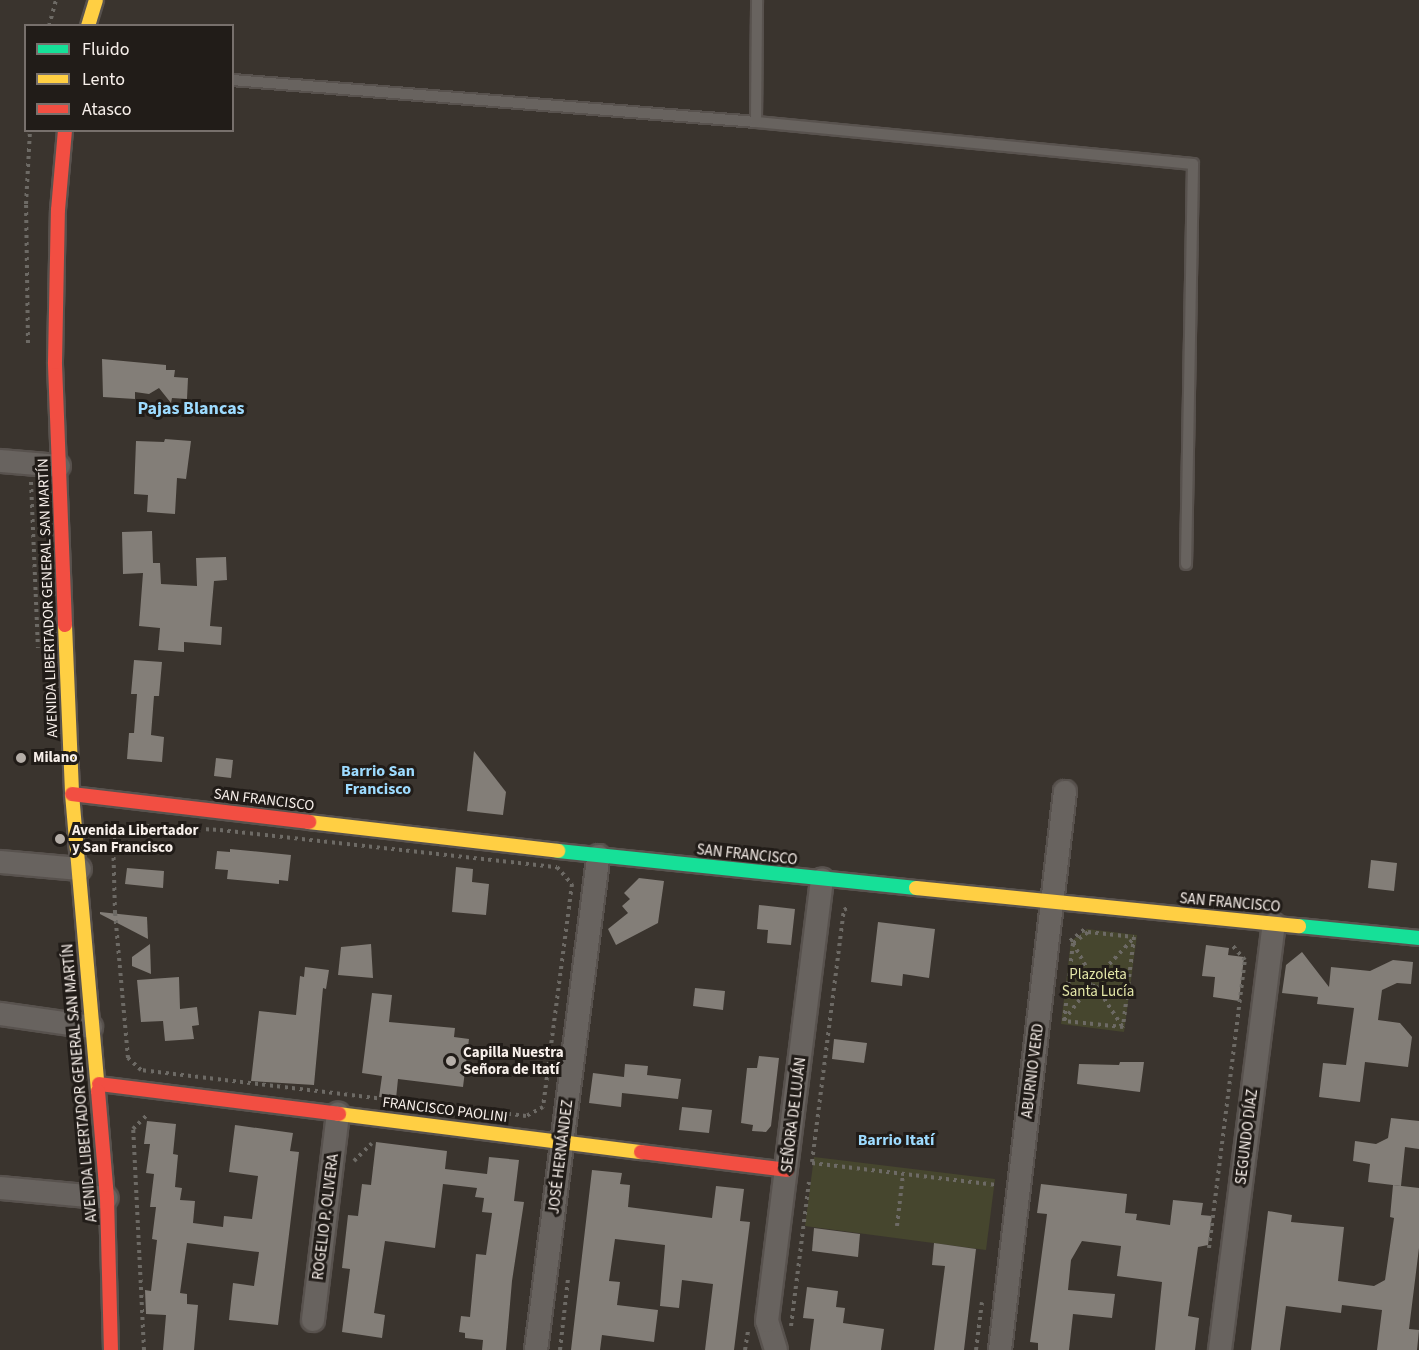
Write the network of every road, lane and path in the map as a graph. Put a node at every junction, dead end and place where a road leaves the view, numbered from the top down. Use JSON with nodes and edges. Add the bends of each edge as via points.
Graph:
{"nodes":[{"id":1,"x":56,"y":0,"type":"edge"},
{"id":2,"x":96,"y":0,"type":"edge"},
{"id":3,"x":758,"y":0,"type":"edge"},
{"id":4,"x":50,"y":24,"type":"edge"},
{"id":5,"x":89,"y":24,"type":"edge"},
{"id":6,"x":234,"y":80,"type":"edge"},
{"id":7,"x":756,"y":122,"type":"junction"},
{"id":8,"x":65,"y":132,"type":"edge"},
{"id":9,"x":0,"y":461,"type":"edge"},
{"id":10,"x":59,"y":466,"type":"junction"},
{"id":11,"x":1186,"y":564,"type":"dead end"},
{"id":12,"x":1065,"y":792,"type":"dead end"},
{"id":13,"x":72,"y":794,"type":"junction"},
{"id":14,"x":598,"y":856,"type":"junction"},
{"id":15,"x":0,"y":862,"type":"edge"},
{"id":16,"x":80,"y":869,"type":"junction"},
{"id":17,"x":822,"y":879,"type":"junction"},
{"id":18,"x":1053,"y":903,"type":"junction"},
{"id":19,"x":854,"y":904,"type":"dead end"},
{"id":20,"x":1274,"y":924,"type":"junction"},
{"id":21,"x":1143,"y":934,"type":"dead end"},
{"id":22,"x":1134,"y":937,"type":"junction"},
{"id":23,"x":1419,"y":938,"type":"edge"},
{"id":24,"x":1071,"y":942,"type":"junction"},
{"id":25,"x":1221,"y":944,"type":"dead end"},
{"id":26,"x":1091,"y":975,"type":"junction"},
{"id":27,"x":1099,"y":975,"type":"junction"},
{"id":28,"x":1094,"y":986,"type":"junction"},
{"id":29,"x":0,"y":1014,"type":"edge"},
{"id":30,"x":1064,"y":1021,"type":"junction"},
{"id":31,"x":92,"y":1028,"type":"junction"},
{"id":32,"x":1123,"y":1028,"type":"junction"},
{"id":33,"x":128,"y":1058,"type":"joint"},
{"id":34,"x":99,"y":1084,"type":"junction"},
{"id":35,"x":338,"y":1114,"type":"junction"},
{"id":36,"x":160,"y":1115,"type":"dead end"},
{"id":37,"x":377,"y":1139,"type":"dead end"},
{"id":38,"x":563,"y":1140,"type":"junction"},
{"id":39,"x":812,"y":1163,"type":"junction"},
{"id":40,"x":788,"y":1170,"type":"junction"},
{"id":41,"x":352,"y":1171,"type":"dead end"},
{"id":42,"x":998,"y":1173,"type":"dead end"},
{"id":43,"x":903,"y":1174,"type":"junction"},
{"id":44,"x":997,"y":1185,"type":"junction"},
{"id":45,"x":0,"y":1188,"type":"edge"},
{"id":46,"x":995,"y":1197,"type":"dead end"},
{"id":47,"x":107,"y":1198,"type":"junction"},
{"id":48,"x":897,"y":1226,"type":"dead end"},
{"id":49,"x":1208,"y":1256,"type":"dead end"},
{"id":50,"x":570,"y":1270,"type":"dead end"},
{"id":51,"x":983,"y":1291,"type":"dead end"},
{"id":52,"x":313,"y":1320,"type":"dead end"},
{"id":53,"x":748,"y":1327,"type":"dead end"},
{"id":54,"x":790,"y":1333,"type":"dead end"},
{"id":55,"x":111,"y":1350,"type":"edge"},
{"id":56,"x":144,"y":1350,"type":"edge"},
{"id":57,"x":536,"y":1350,"type":"edge"},
{"id":58,"x":560,"y":1350,"type":"edge"},
{"id":59,"x":745,"y":1350,"type":"edge"},
{"id":60,"x":776,"y":1350,"type":"edge"},
{"id":61,"x":976,"y":1350,"type":"edge"},
{"id":62,"x":1000,"y":1350,"type":"edge"},
{"id":63,"x":1220,"y":1350,"type":"edge"}],
"edges":[{"from":1,"to":4,"type":"path"},
{"from":2,"to":5,"type":"street"},
{"from":3,"to":7,"type":"lane"},
{"from":6,"to":7,"type":"lane"},
{"from":7,"to":11,"type":"lane","via":[[1193,164]]},
{"from":8,"to":10,"type":"street","name":"AVENIDA LIBERTADOR GENERAL SAN MARTÍN","via":[[58,210],[55,362]]},
{"from":9,"to":10,"type":"street"},
{"from":10,"to":13,"type":"street","name":"AVENIDA LIBERTADOR GENERAL SAN MARTÍN"},
{"from":12,"to":18,"type":"street","name":"ABURNIO VERD"},
{"from":13,"to":14,"type":"street","name":"SAN FRANCISCO"},
{"from":13,"to":16,"type":"street","name":"AVENIDA LIBERTADOR GENERAL SAN MARTÍN"},
{"from":14,"to":17,"type":"street","name":"SAN FRANCISCO"},
{"from":14,"to":38,"type":"street","name":"JOSÉ HERNÁNDEZ"},
{"from":15,"to":16,"type":"street"},
{"from":16,"to":31,"type":"street","name":"AVENIDA LIBERTADOR GENERAL SAN MARTÍN"},
{"from":17,"to":18,"type":"street","name":"SAN FRANCISCO"},
{"from":17,"to":40,"type":"street","name":"SEÑORA DE LUJÁN"},
{"from":18,"to":20,"type":"street","name":"SAN FRANCISCO"},
{"from":18,"to":62,"type":"street","name":"ABURNIO VERD"},
{"from":19,"to":39,"type":"path","via":[[844,910]]},
{"from":20,"to":23,"type":"street","name":"SAN FRANCISCO"},
{"from":20,"to":63,"type":"street","name":"SEGUNDO DÍAZ"},
{"from":21,"to":24,"type":"path","via":[[1087,928]]},
{"from":22,"to":24,"type":"path","via":[[1088,932]]},
{"from":22,"to":27,"type":"path"},
{"from":22,"to":32,"type":"path"},
{"from":24,"to":26,"type":"path"},
{"from":24,"to":30,"type":"path"},
{"from":25,"to":49,"type":"path","via":[[1233,945],[1245,960]]},
{"from":26,"to":27,"type":"path"},
{"from":26,"to":28,"type":"path","via":[[1089,980]]},
{"from":27,"to":28,"type":"path","via":[[1100,981]]},
{"from":28,"to":30,"type":"path"},
{"from":28,"to":32,"type":"path"},
{"from":29,"to":31,"type":"street"},
{"from":30,"to":32,"type":"path"},
{"from":31,"to":34,"type":"street","name":"AVENIDA LIBERTADOR GENERAL SAN MARTÍN"},
{"from":33,"to":33,"type":"path","via":[[115,913],[114,839],[131,825],[220,830],[557,867],[572,884],[543,1107],[526,1116],[141,1070]]},
{"from":34,"to":35,"type":"street","name":"FRANCISCO PAOLINI"},
{"from":34,"to":47,"type":"street","name":"AVENIDA LIBERTADOR GENERAL SAN MARTÍN"},
{"from":35,"to":38,"type":"street","name":"FRANCISCO PAOLINI"},
{"from":35,"to":52,"type":"street","name":"ROGELIO P. OLIVERA"},
{"from":36,"to":56,"type":"path","via":[[149,1113],[133,1129]]},
{"from":37,"to":41,"type":"path","via":[[354,1160]]},
{"from":38,"to":40,"type":"street","name":"FRANCISCO PAOLINI"},
{"from":38,"to":57,"type":"street","name":"JOSÉ HERNÁNDEZ"},
{"from":39,"to":43,"type":"path"},
{"from":39,"to":54,"type":"path"},
{"from":40,"to":60,"type":"street","name":"SEÑORA DE LUJÁN","via":[[767,1321]]},
{"from":42,"to":44,"type":"path"},
{"from":43,"to":44,"type":"path"},
{"from":43,"to":48,"type":"path"},
{"from":44,"to":46,"type":"path"},
{"from":45,"to":47,"type":"street"},
{"from":47,"to":55,"type":"street","name":"AVENIDA LIBERTADOR GENERAL SAN MARTÍN"},
{"from":50,"to":58,"type":"path"},
{"from":51,"to":61,"type":"path"},
{"from":53,"to":59,"type":"path"}]}
